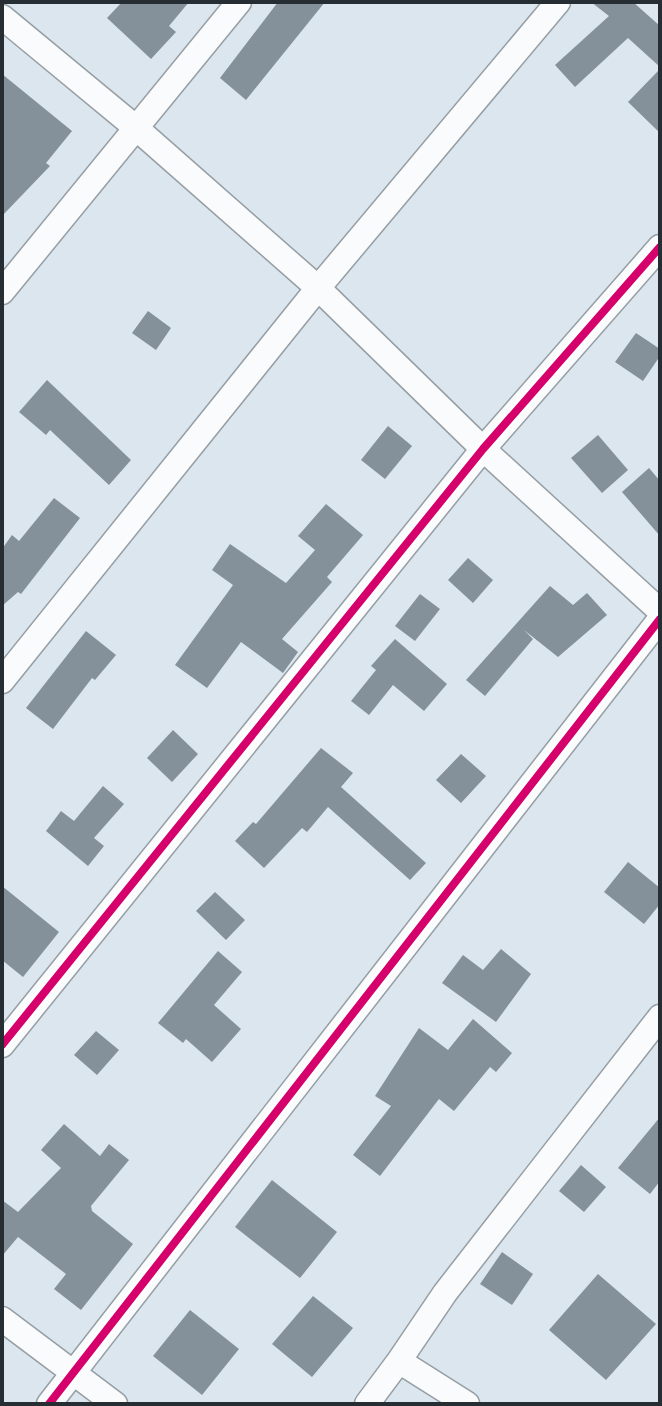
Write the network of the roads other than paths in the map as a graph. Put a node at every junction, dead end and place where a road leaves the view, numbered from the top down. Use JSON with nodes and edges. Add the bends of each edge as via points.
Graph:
{"nodes":[{"id":1,"x":239,"y":2,"type":"edge"},
{"id":2,"x":558,"y":2,"type":"edge"},
{"id":3,"x":2,"y":17,"type":"edge"},
{"id":4,"x":135,"y":127,"type":"junction"},
{"id":5,"x":660,"y":247,"type":"edge"},
{"id":6,"x":318,"y":288,"type":"junction"},
{"id":7,"x":2,"y":292,"type":"edge"},
{"id":8,"x":483,"y":449,"type":"junction"},
{"id":9,"x":660,"y":611,"type":"edge"},
{"id":10,"x":660,"y":619,"type":"edge"},
{"id":11,"x":2,"y":681,"type":"edge"},
{"id":12,"x":660,"y":1017,"type":"edge"},
{"id":13,"x":2,"y":1045,"type":"edge"},
{"id":14,"x":2,"y":1319,"type":"edge"},
{"id":15,"x":399,"y":1361,"type":"junction"},
{"id":16,"x":71,"y":1375,"type":"junction"},
{"id":17,"x":49,"y":1404,"type":"edge"},
{"id":18,"x":115,"y":1404,"type":"edge"},
{"id":19,"x":367,"y":1404,"type":"edge"},
{"id":20,"x":467,"y":1404,"type":"edge"}],
"edges":[{"from":1,"to":4,"type":"street"},
{"from":2,"to":6,"type":"street"},
{"from":3,"to":4,"type":"street"},
{"from":4,"to":6,"type":"street"},
{"from":4,"to":7,"type":"street"},
{"from":5,"to":8,"type":"street"},
{"from":6,"to":8,"type":"street"},
{"from":6,"to":11,"type":"street"},
{"from":8,"to":9,"type":"street"},
{"from":8,"to":13,"type":"street"},
{"from":10,"to":16,"type":"street"},
{"from":12,"to":15,"type":"street","via":[[445,1293]]},
{"from":14,"to":16,"type":"street"},
{"from":15,"to":19,"type":"street"},
{"from":15,"to":20,"type":"street"},
{"from":16,"to":17,"type":"street"},
{"from":16,"to":18,"type":"street"}]}
